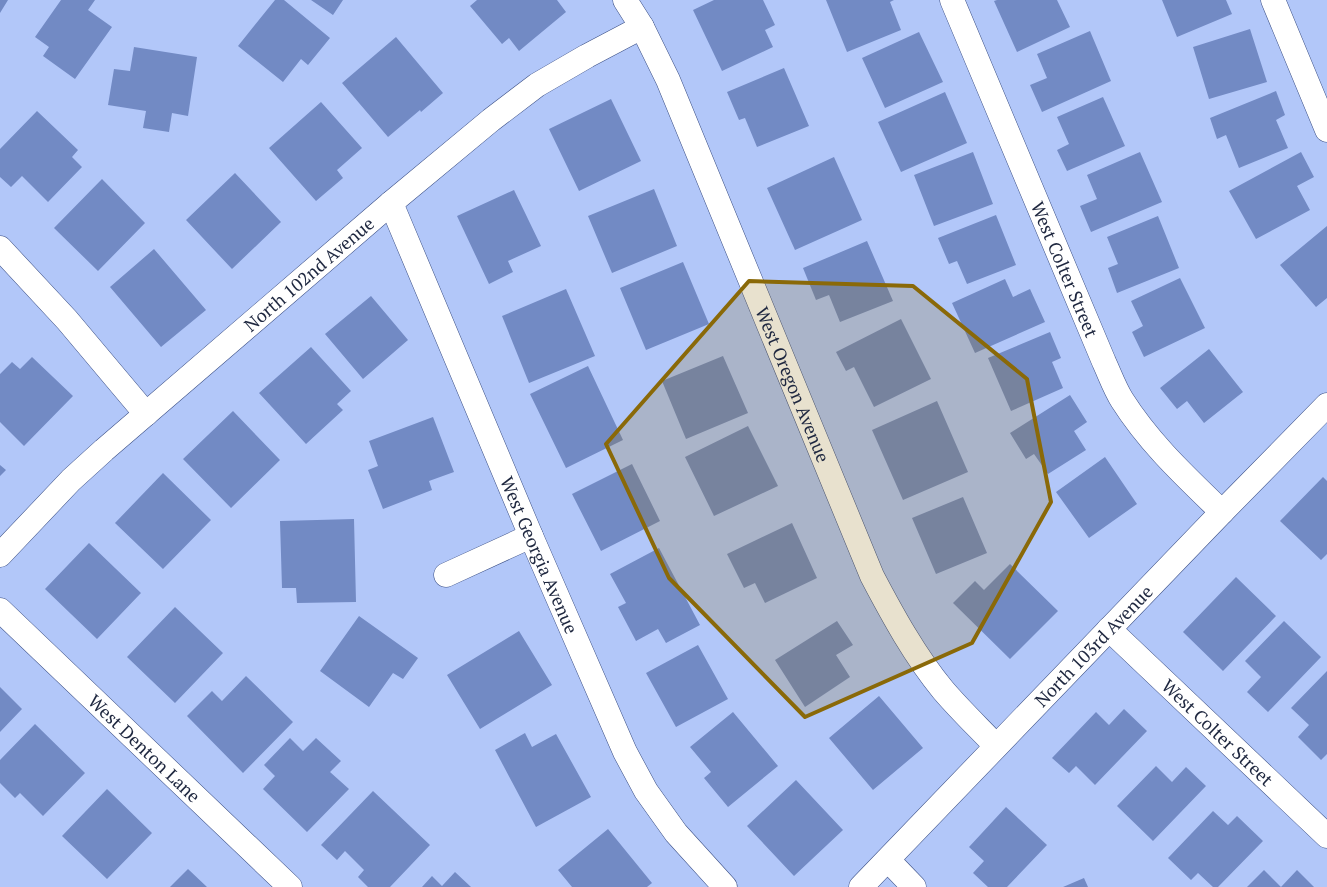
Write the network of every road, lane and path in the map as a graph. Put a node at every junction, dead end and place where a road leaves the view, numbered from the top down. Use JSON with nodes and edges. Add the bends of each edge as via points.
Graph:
{"nodes":[{"id":1,"x":625,"y":0,"type":"edge"},
{"id":2,"x":952,"y":0,"type":"edge"},
{"id":3,"x":1273,"y":0,"type":"edge"},
{"id":4,"x":642,"y":27,"type":"junction"},
{"id":5,"x":1327,"y":130,"type":"edge"},
{"id":6,"x":391,"y":203,"type":"junction"},
{"id":7,"x":0,"y":248,"type":"edge"},
{"id":8,"x":1327,"y":405,"type":"edge"},
{"id":9,"x":146,"y":414,"type":"junction"},
{"id":10,"x":1222,"y":512,"type":"junction"},
{"id":11,"x":531,"y":536,"type":"junction"},
{"id":12,"x":0,"y":555,"type":"edge"},
{"id":13,"x":446,"y":575,"type":"dead end"},
{"id":14,"x":0,"y":610,"type":"edge"},
{"id":15,"x":1109,"y":629,"type":"junction"},
{"id":16,"x":996,"y":746,"type":"junction"},
{"id":17,"x":1327,"y":836,"type":"edge"},
{"id":18,"x":888,"y":860,"type":"junction"},
{"id":19,"x":290,"y":887,"type":"edge"},
{"id":20,"x":725,"y":887,"type":"edge"},
{"id":21,"x":862,"y":887,"type":"edge"},
{"id":22,"x":914,"y":887,"type":"edge"}],
"edges":[{"from":1,"to":4,"type":"street","name":"West Oregon Avenue"},
{"from":2,"to":10,"type":"street","name":"West Colter Street","via":[[1121,398],[1167,458]]},
{"from":3,"to":5,"type":"street"},
{"from":4,"to":6,"type":"street","name":"North 102nd Avenue","via":[[537,85]]},
{"from":4,"to":16,"type":"street","name":"West Oregon Avenue","via":[[668,80],[872,576],[929,672]]},
{"from":6,"to":9,"type":"street","name":"North 102nd Avenue"},
{"from":6,"to":11,"type":"street","name":"West Georgia Avenue"},
{"from":7,"to":9,"type":"street","via":[[67,320]]},
{"from":8,"to":10,"type":"street","name":"North 103rd Avenue"},
{"from":9,"to":12,"type":"street","name":"North 102nd Avenue","via":[[71,480]]},
{"from":10,"to":15,"type":"street","name":"North 103rd Avenue"},
{"from":11,"to":13,"type":"street"},
{"from":11,"to":20,"type":"street","name":"West Georgia Avenue","via":[[625,752],[646,791],[676,833]]},
{"from":14,"to":19,"type":"street","name":"West Denton Lane"},
{"from":15,"to":16,"type":"street","name":"North 103rd Avenue"},
{"from":15,"to":17,"type":"street","name":"West Colter Street"},
{"from":16,"to":18,"type":"street","name":"North 103rd Avenue"},
{"from":18,"to":21,"type":"street","name":"North 103rd Avenue"},
{"from":18,"to":22,"type":"street"}]}
